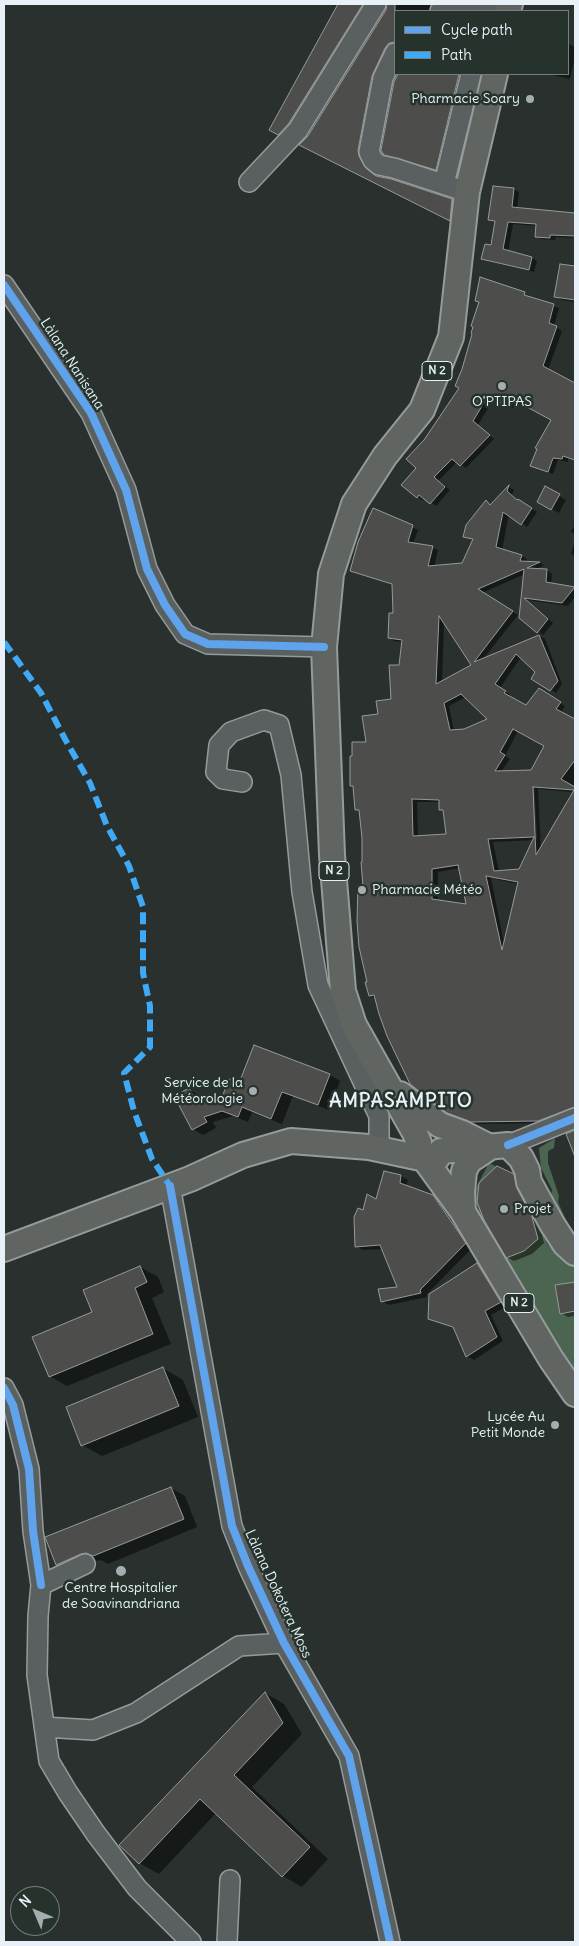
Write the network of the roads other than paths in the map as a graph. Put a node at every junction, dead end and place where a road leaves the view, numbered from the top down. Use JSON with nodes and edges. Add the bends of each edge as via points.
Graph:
{"nodes":[{"id":1,"x":376,"y":4,"type":"edge"},
{"id":2,"x":459,"y":4,"type":"edge"},
{"id":3,"x":472,"y":4,"type":"edge"},
{"id":4,"x":502,"y":7,"type":"edge"},
{"id":5,"x":443,"y":10,"type":"edge"},
{"id":6,"x":394,"y":55,"type":"edge"},
{"id":7,"x":471,"y":75,"type":"edge"},
{"id":8,"x":495,"y":75,"type":"edge"},
{"id":9,"x":249,"y":182,"type":"dead end"},
{"id":10,"x":444,"y":184,"type":"junction"},
{"id":11,"x":467,"y":192,"type":"junction"},
{"id":12,"x":4,"y":285,"type":"edge"},
{"id":13,"x":324,"y":647,"type":"junction"},
{"id":14,"x":242,"y":782,"type":"dead end"},
{"id":15,"x":389,"y":1085,"type":"junction"},
{"id":16,"x":575,"y":1118,"type":"edge"},
{"id":17,"x":374,"y":1144,"type":"junction"},
{"id":18,"x":499,"y":1146,"type":"junction"},
{"id":19,"x":430,"y":1148,"type":"junction"},
{"id":20,"x":170,"y":1186,"type":"junction"},
{"id":21,"x":463,"y":1212,"type":"junction"},
{"id":22,"x":4,"y":1249,"type":"edge"},
{"id":23,"x":575,"y":1252,"type":"edge"},
{"id":24,"x":4,"y":1388,"type":"edge"},
{"id":25,"x":575,"y":1394,"type":"edge"},
{"id":26,"x":84,"y":1564,"type":"dead end"},
{"id":27,"x":41,"y":1585,"type":"junction"},
{"id":28,"x":284,"y":1643,"type":"junction"},
{"id":29,"x":44,"y":1727,"type":"junction"},
{"id":30,"x":230,"y":1880,"type":"dead end"},
{"id":31,"x":191,"y":1942,"type":"edge"},
{"id":32,"x":227,"y":1942,"type":"edge"},
{"id":33,"x":390,"y":1942,"type":"edge"}],
"edges":[{"from":1,"to":9,"type":"street","via":[[298,130]]},
{"from":2,"to":5,"type":"street"},
{"from":3,"to":4,"type":"street"},
{"from":6,"to":10,"type":"street","via":[[381,87],[370,152],[372,160],[379,165]]},
{"from":7,"to":10,"type":"street"},
{"from":8,"to":11,"type":"main road","number":"N 2"},
{"from":10,"to":11,"type":"street"},
{"from":11,"to":13,"type":"main road","number":"N 2","via":[[451,337],[422,410],[385,456],[354,504],[331,574]]},
{"from":12,"to":13,"type":"street","name":"Làlana Nanisana","via":[[91,413],[126,490],[147,569],[184,634],[208,644]]},
{"from":13,"to":15,"type":"main road","number":"N 2","via":[[332,855],[343,991],[357,1031]]},
{"from":14,"to":17,"type":"street","via":[[223,779],[216,772],[220,746],[231,732],[264,720],[279,725],[291,775],[302,892],[318,985],[353,1069],[380,1116]]},
{"from":15,"to":17,"type":"main road","via":[[400,1107],[399,1121],[394,1132]]},
{"from":15,"to":18,"type":"main road","via":[[440,1125]]},
{"from":15,"to":19,"type":"main road","number":"N 2","via":[[415,1133]]},
{"from":16,"to":18,"type":"street"},
{"from":17,"to":19,"type":"main road"},
{"from":17,"to":20,"type":"main road","via":[[291,1141],[243,1155]]},
{"from":17,"to":21,"type":"main road","via":[[432,1182]]},
{"from":18,"to":19,"type":"main road"},
{"from":18,"to":21,"type":"main road","via":[[470,1161],[464,1170]]},
{"from":18,"to":23,"type":"main road","via":[[521,1158],[528,1170],[529,1182],[552,1224],[565,1244]]},
{"from":19,"to":21,"type":"main road","number":"N 2"},
{"from":20,"to":22,"type":"main road"},
{"from":20,"to":28,"type":"street","name":"Làlana Dokotera Moss","via":[[232,1526]]},
{"from":21,"to":25,"type":"main road","number":"N 2"},
{"from":24,"to":27,"type":"street","via":[[13,1405],[28,1469]]},
{"from":26,"to":27,"type":"street"},
{"from":27,"to":29,"type":"street","via":[[38,1675]]},
{"from":28,"to":29,"type":"street","via":[[239,1646],[136,1713],[93,1730]]},
{"from":28,"to":33,"type":"street","name":"Làlana Dokotera Moss","via":[[349,1756]]},
{"from":29,"to":31,"type":"street","via":[[49,1761],[68,1793],[137,1888]]},
{"from":30,"to":32,"type":"street"}]}
